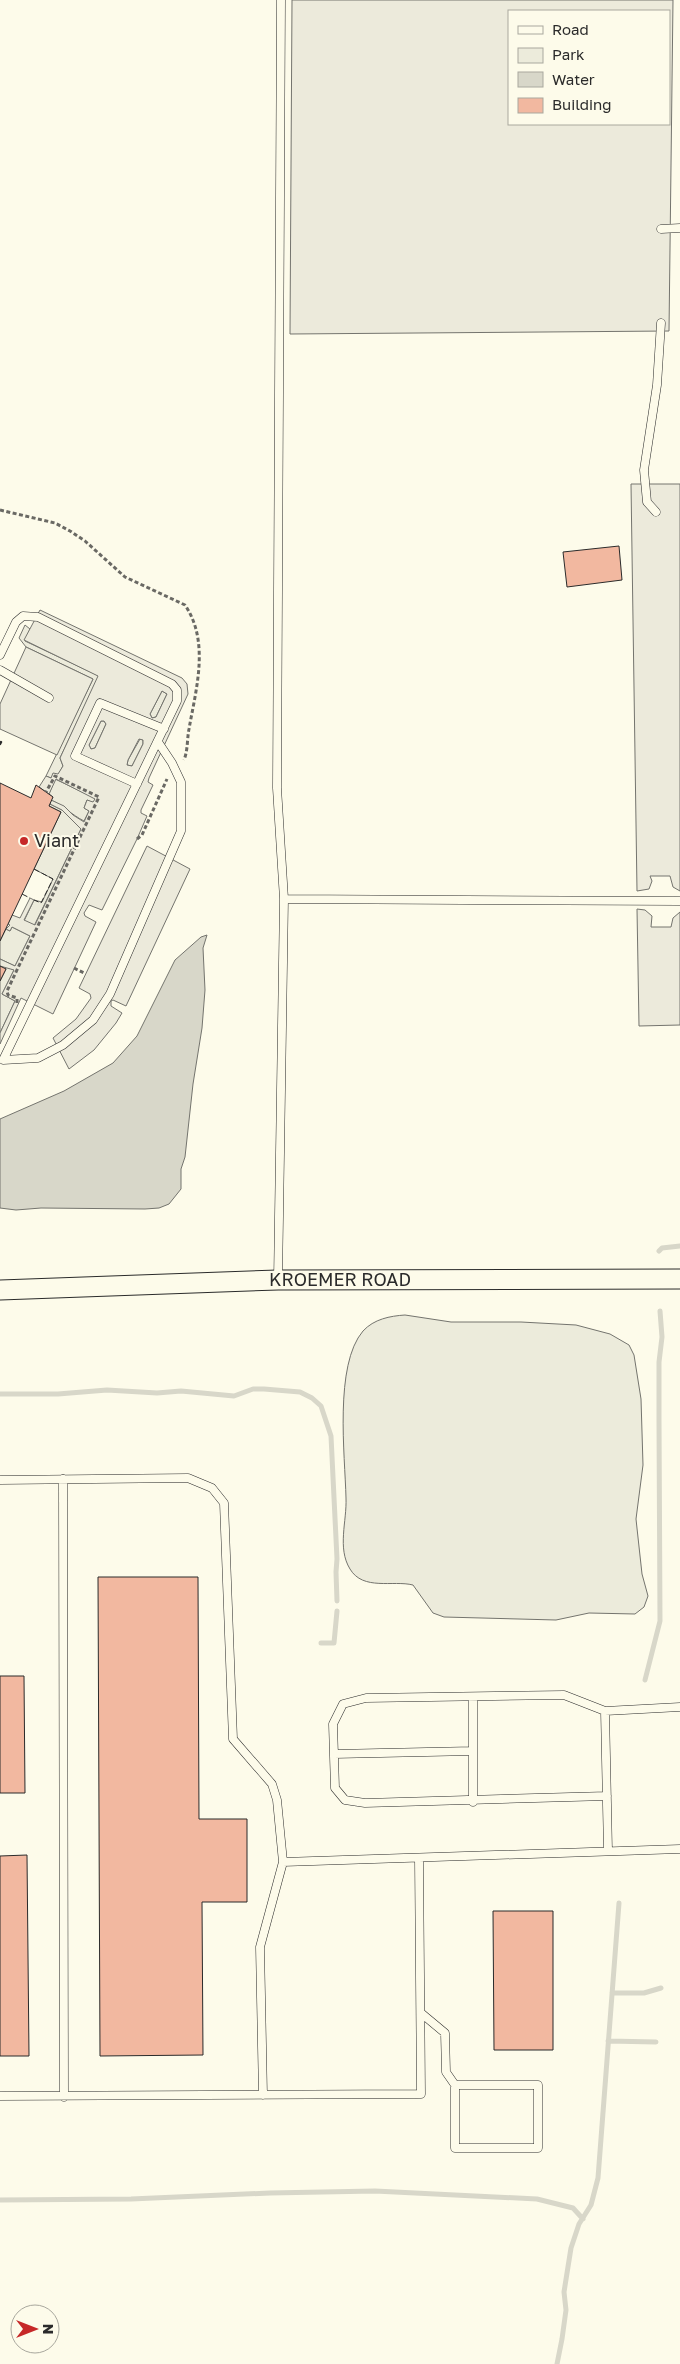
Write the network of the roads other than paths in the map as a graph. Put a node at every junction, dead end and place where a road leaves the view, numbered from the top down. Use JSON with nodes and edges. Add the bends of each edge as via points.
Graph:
{"nodes":[{"id":1,"x":281,"y":0,"type":"edge"},
{"id":2,"x":660,"y":228,"type":"dead end"},
{"id":3,"x":680,"y":228,"type":"edge"},
{"id":4,"x":661,"y":323,"type":"dead end"},
{"id":5,"x":656,"y":512,"type":"dead end"},
{"id":6,"x":0,"y":655,"type":"edge"},
{"id":7,"x":0,"y":670,"type":"edge"},
{"id":8,"x":49,"y":698,"type":"dead end"},
{"id":9,"x":164,"y":729,"type":"junction"},
{"id":10,"x":158,"y":742,"type":"junction"},
{"id":11,"x":137,"y":784,"type":"junction"},
{"id":12,"x":284,"y":900,"type":"junction"},
{"id":13,"x":680,"y":901,"type":"edge"},
{"id":14,"x":2,"y":1061,"type":"edge"},
{"id":15,"x":680,"y":1279,"type":"edge"},
{"id":16,"x":278,"y":1280,"type":"junction"},
{"id":17,"x":0,"y":1290,"type":"edge"},
{"id":18,"x":64,"y":1479,"type":"junction"},
{"id":19,"x":0,"y":1480,"type":"edge"},
{"id":20,"x":473,"y":1697,"type":"junction"},
{"id":21,"x":680,"y":1707,"type":"edge"},
{"id":22,"x":605,"y":1711,"type":"junction"},
{"id":23,"x":473,"y":1751,"type":"junction"},
{"id":24,"x":334,"y":1754,"type":"junction"},
{"id":25,"x":607,"y":1796,"type":"junction"},
{"id":26,"x":473,"y":1802,"type":"junction"},
{"id":27,"x":680,"y":1849,"type":"edge"},
{"id":28,"x":608,"y":1851,"type":"junction"},
{"id":29,"x":419,"y":1858,"type":"junction"},
{"id":30,"x":283,"y":1862,"type":"junction"},
{"id":31,"x":421,"y":2013,"type":"junction"},
{"id":32,"x":455,"y":2085,"type":"junction"},
{"id":33,"x":263,"y":2094,"type":"junction"},
{"id":34,"x":0,"y":2096,"type":"edge"},
{"id":35,"x":64,"y":2097,"type":"junction"}],
"edges":[{"from":1,"to":12,"type":"lane","via":[[277,788]]},
{"from":2,"to":3,"type":"lane"},
{"from":4,"to":5,"type":"lane","via":[[658,385],[644,470],[648,502]]},
{"from":6,"to":9,"type":"lane","via":[[16,622],[23,616],[38,617],[172,684],[178,690],[178,701]]},
{"from":7,"to":8,"type":"lane"},
{"from":9,"to":10,"type":"lane"},
{"from":9,"to":11,"type":"lane","via":[[100,703],[76,756]]},
{"from":10,"to":11,"type":"lane"},
{"from":10,"to":14,"type":"lane","via":[[181,782],[181,831],[110,994],[93,1020],[63,1045],[38,1058]]},
{"from":11,"to":14,"type":"lane"},
{"from":12,"to":13,"type":"lane"},
{"from":12,"to":16,"type":"lane"},
{"from":15,"to":16,"type":"street","name":"KROEMER ROAD"},
{"from":16,"to":17,"type":"street","name":"KROEMER ROAD"},
{"from":18,"to":19,"type":"lane"},
{"from":18,"to":30,"type":"lane","via":[[188,1478],[212,1488],[224,1503],[231,1728],[238,1747],[272,1784],[277,1800]]},
{"from":18,"to":35,"type":"lane"},
{"from":20,"to":22,"type":"lane","via":[[564,1696]]},
{"from":20,"to":23,"type":"lane"},
{"from":20,"to":24,"type":"lane","via":[[366,1698],[343,1704],[333,1724]]},
{"from":21,"to":22,"type":"lane"},
{"from":22,"to":25,"type":"lane"},
{"from":23,"to":24,"type":"lane"},
{"from":23,"to":26,"type":"lane"},
{"from":24,"to":26,"type":"lane","via":[[335,1788],[345,1800],[365,1803]]},
{"from":25,"to":26,"type":"lane"},
{"from":25,"to":28,"type":"lane"},
{"from":27,"to":28,"type":"lane"},
{"from":28,"to":29,"type":"lane"},
{"from":29,"to":30,"type":"lane"},
{"from":29,"to":31,"type":"lane"},
{"from":30,"to":33,"type":"lane","via":[[260,1947]]},
{"from":31,"to":32,"type":"lane","via":[[444,2033],[446,2072]]},
{"from":31,"to":33,"type":"lane","via":[[421,2094]]},
{"from":32,"to":32,"type":"lane","via":[[538,2085],[538,2148],[455,2148]]},
{"from":33,"to":35,"type":"lane"},
{"from":34,"to":35,"type":"lane"}]}
